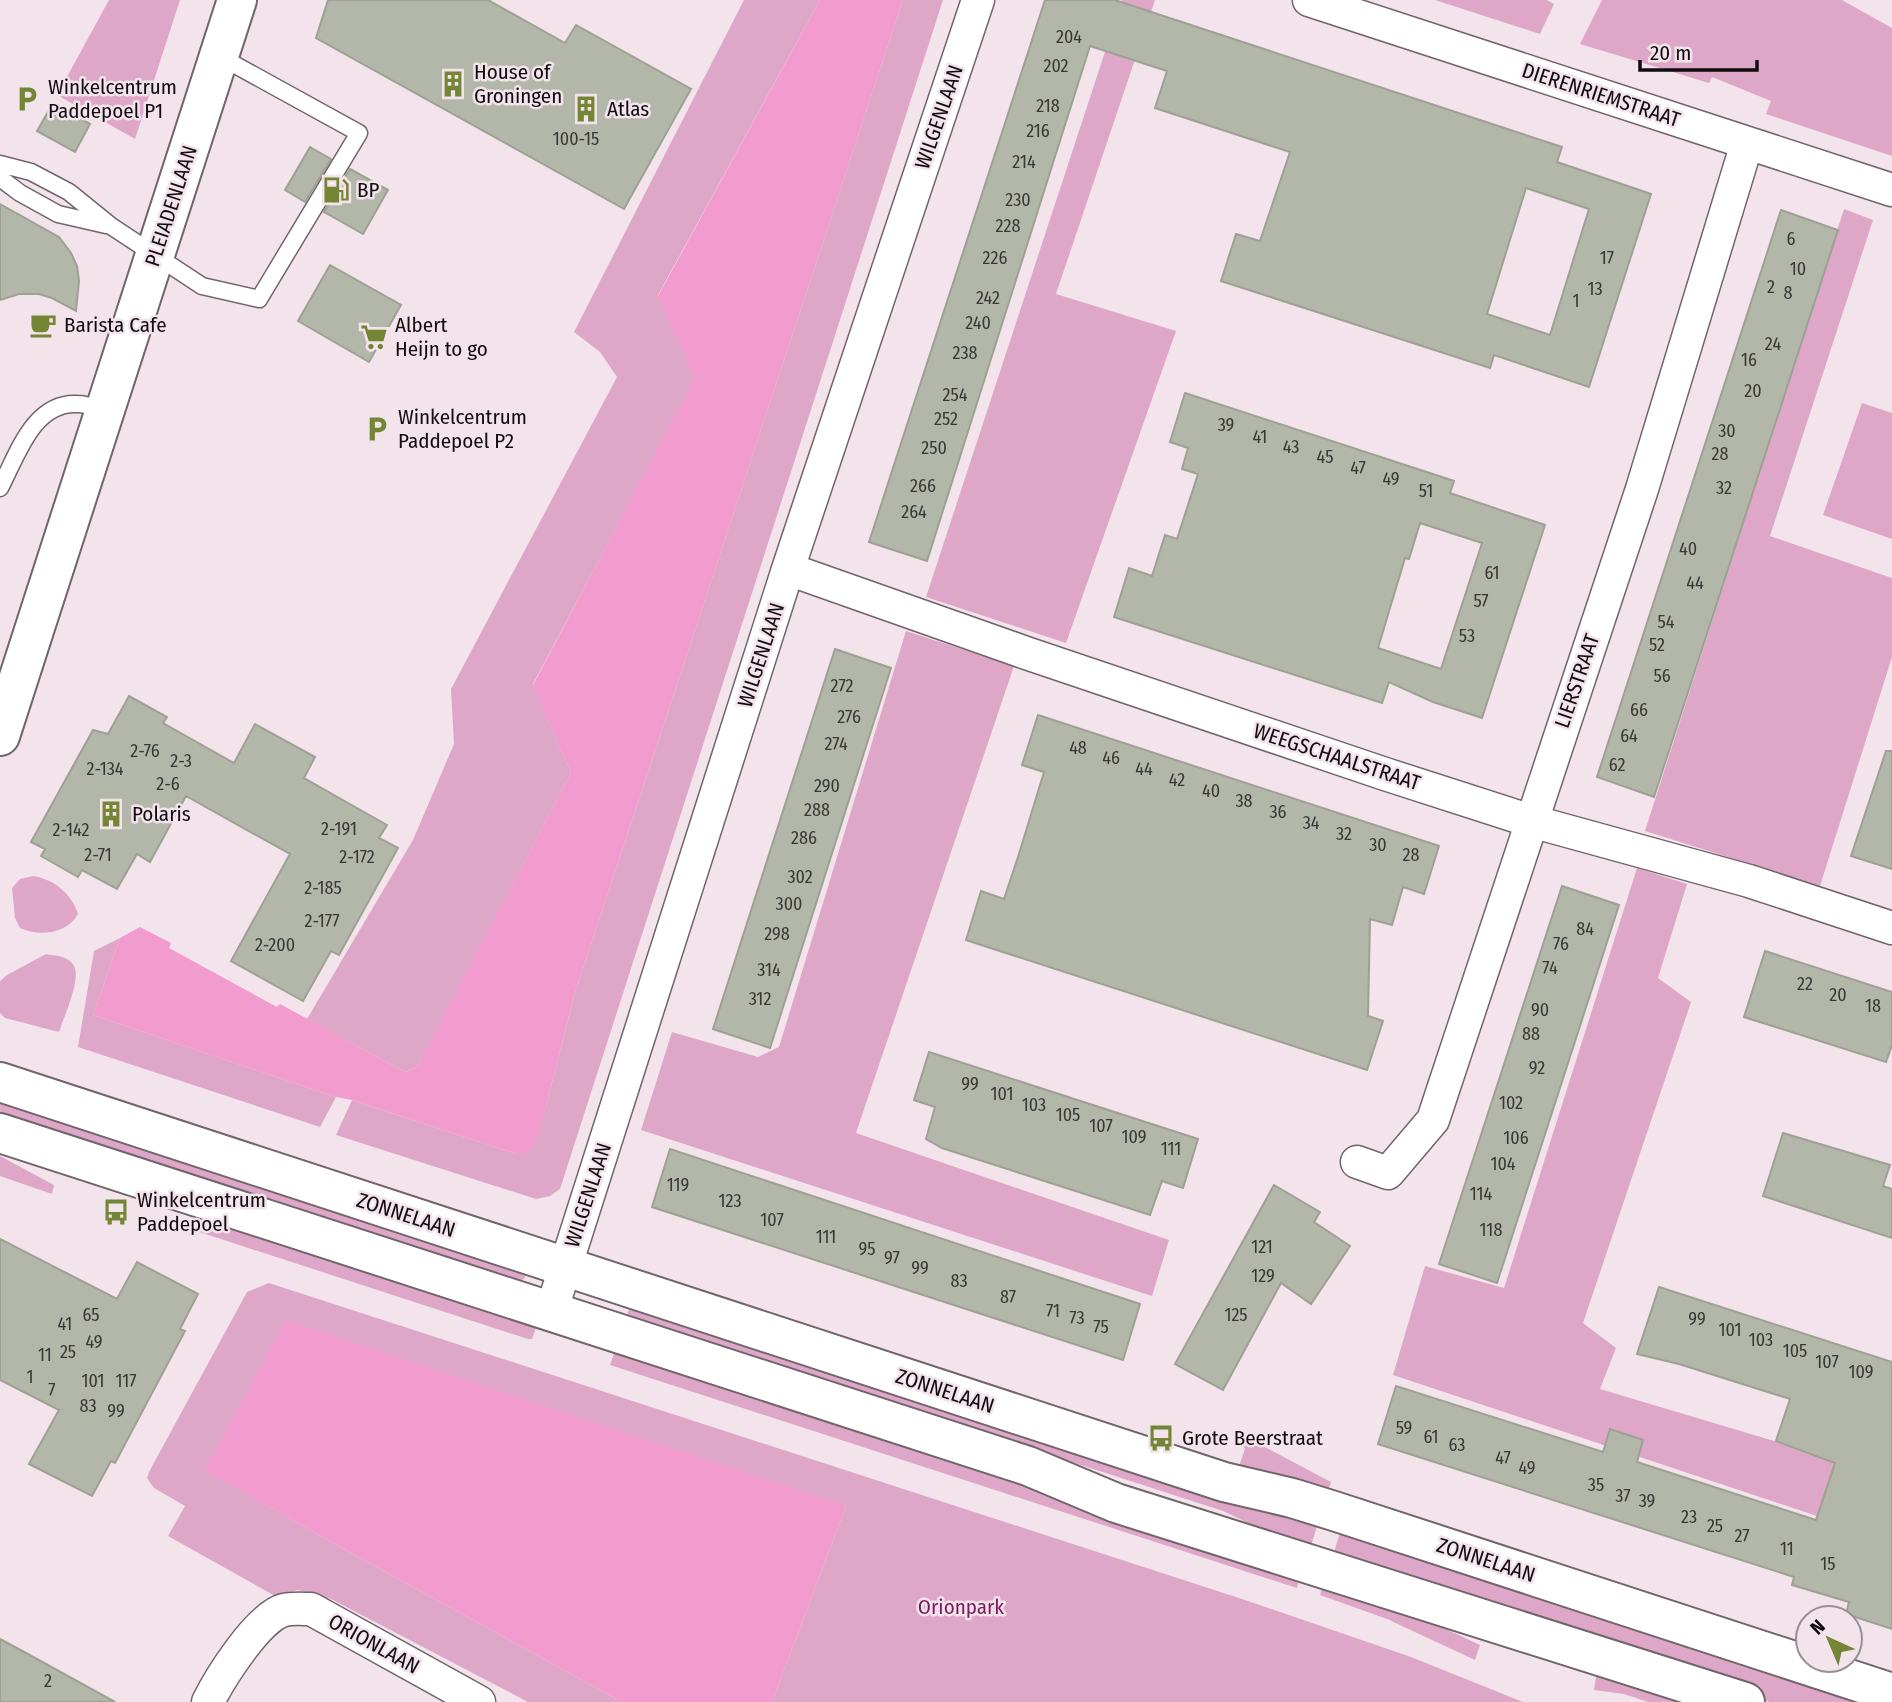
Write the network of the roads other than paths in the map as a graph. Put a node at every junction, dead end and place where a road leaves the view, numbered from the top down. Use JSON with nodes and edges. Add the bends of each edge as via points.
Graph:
{"nodes":[{"id":1,"x":237,"y":0,"type":"edge"},
{"id":2,"x":978,"y":0,"type":"edge"},
{"id":3,"x":1309,"y":0,"type":"edge"},
{"id":4,"x":219,"y":56,"type":"junction"},
{"id":5,"x":1747,"y":143,"type":"junction"},
{"id":6,"x":0,"y":164,"type":"edge"},
{"id":7,"x":0,"y":178,"type":"edge"},
{"id":8,"x":1892,"y":190,"type":"edge"},
{"id":9,"x":111,"y":226,"type":"junction"},
{"id":10,"x":155,"y":257,"type":"junction"},
{"id":11,"x":105,"y":411,"type":"junction"},
{"id":12,"x":0,"y":488,"type":"edge"},
{"id":13,"x":788,"y":569,"type":"junction"},
{"id":14,"x":0,"y":735,"type":"edge"},
{"id":15,"x":1531,"y":821,"type":"junction"},
{"id":16,"x":1892,"y":929,"type":"edge"},
{"id":17,"x":0,"y":1082,"type":"edge"},
{"id":18,"x":0,"y":1133,"type":"edge"},
{"id":19,"x":1357,"y":1162,"type":"dead end"},
{"id":20,"x":565,"y":1267,"type":"junction"},
{"id":21,"x":551,"y":1312,"type":"junction"},
{"id":22,"x":1892,"y":1693,"type":"edge"},
{"id":23,"x":208,"y":1702,"type":"edge"},
{"id":24,"x":479,"y":1702,"type":"edge"},
{"id":25,"x":1745,"y":1702,"type":"edge"}],
"edges":[{"from":1,"to":4,"type":"street","name":"PLEIADENLAAN"},
{"from":2,"to":13,"type":"street","name":"WILGENLAAN"},
{"from":3,"to":5,"type":"street","name":"DIERENRIEMSTRAAT"},
{"from":4,"to":10,"type":"street","name":"PLEIADENLAAN"},
{"from":4,"to":10,"type":"lane","via":[[359,133],[259,299],[202,286]]},
{"from":5,"to":8,"type":"street","name":"DIERENRIEMSTRAAT"},
{"from":5,"to":15,"type":"street","name":"LIERSTRAAT","via":[[1642,489]]},
{"from":6,"to":9,"type":"lane","via":[[32,172],[69,192]]},
{"from":7,"to":9,"type":"lane","via":[[58,214]]},
{"from":9,"to":10,"type":"lane"},
{"from":10,"to":11,"type":"street","name":"PLEIADENLAAN"},
{"from":11,"to":12,"type":"lane","via":[[68,404],[44,413],[34,423]]},
{"from":11,"to":14,"type":"street","name":"PLEIADENLAAN"},
{"from":13,"to":15,"type":"street","name":"WEEGSCHAALSTRAAT"},
{"from":13,"to":20,"type":"street","name":"WILGENLAAN"},
{"from":15,"to":16,"type":"street","name":"WEEGSCHAALSTRAAT","via":[[1749,881]]},
{"from":15,"to":19,"type":"street","name":"LIERSTRAAT","via":[[1433,1120],[1388,1173]]},
{"from":17,"to":20,"type":"street","name":"ZONNELAAN"},
{"from":18,"to":21,"type":"street"},
{"from":20,"to":21,"type":"street","name":"WILGENLAAN"},
{"from":20,"to":22,"type":"street","name":"ZONNELAAN"},
{"from":21,"to":25,"type":"street","via":[[1028,1466],[1116,1503]]},
{"from":23,"to":24,"type":"street","name":"ORIONLAAN","via":[[220,1678],[266,1619],[284,1610],[311,1609]]}]}
